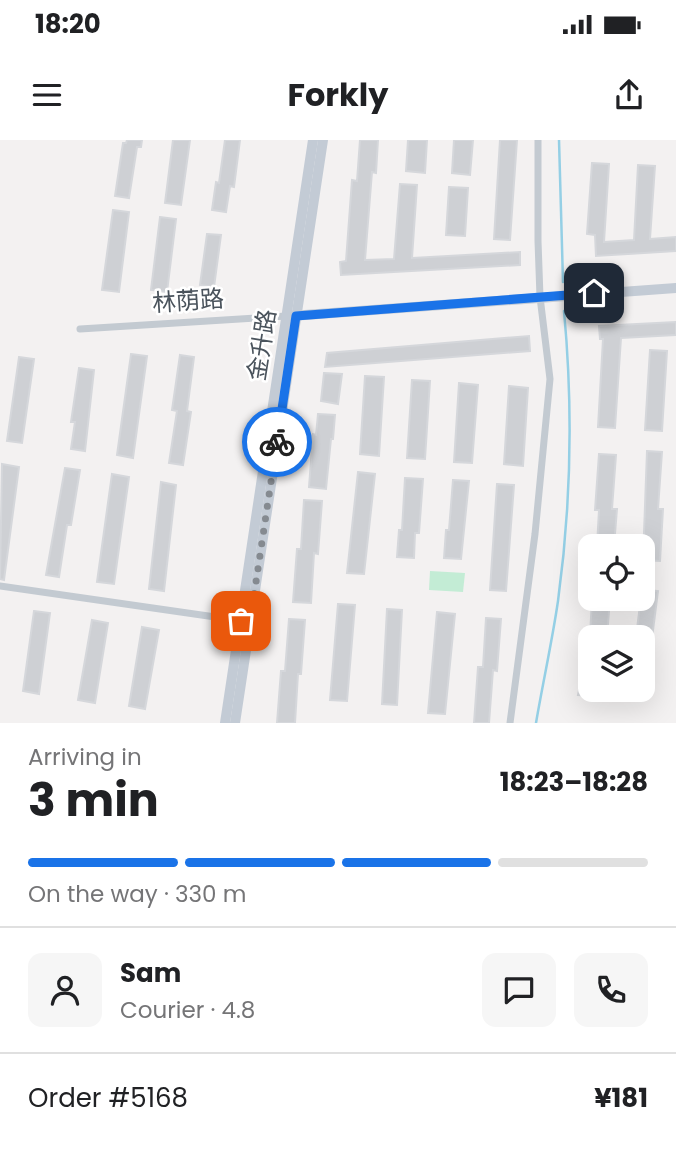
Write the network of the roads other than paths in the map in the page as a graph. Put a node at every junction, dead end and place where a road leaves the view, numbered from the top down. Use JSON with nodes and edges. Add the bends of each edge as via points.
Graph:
{"nodes":[{"id":1,"x":313,"y":140,"type":"edge"},
{"id":2,"x":323,"y":140,"type":"edge"},
{"id":3,"x":538,"y":140,"type":"edge"},
{"id":4,"x":676,"y":288,"type":"edge"},
{"id":5,"x":540,"y":297,"type":"junction"},
{"id":6,"x":292,"y":316,"type":"junction"},
{"id":7,"x":80,"y":330,"type":"dead end"},
{"id":8,"x":0,"y":586,"type":"edge"},
{"id":9,"x":246,"y":622,"type":"junction"},
{"id":10,"x":225,"y":723,"type":"edge"},
{"id":11,"x":235,"y":723,"type":"edge"},
{"id":12,"x":510,"y":723,"type":"edge"}],
"edges":[{"from":1,"to":6,"type":"main road","name":"金升路"},
{"from":2,"to":6,"type":"main road","name":"金升路"},
{"from":3,"to":5,"type":"street"},
{"from":4,"to":5,"type":"main road","name":"林荫路"},
{"from":5,"to":6,"type":"main road","name":"林荫路"},
{"from":5,"to":12,"type":"street","via":[[550,379]]},
{"from":6,"to":7,"type":"street","name":"林荫路"},
{"from":6,"to":9,"type":"main road","name":"金升路"},
{"from":8,"to":9,"type":"street"},
{"from":9,"to":10,"type":"main road","name":"金升路"},
{"from":9,"to":11,"type":"main road","name":"金升路"}]}
